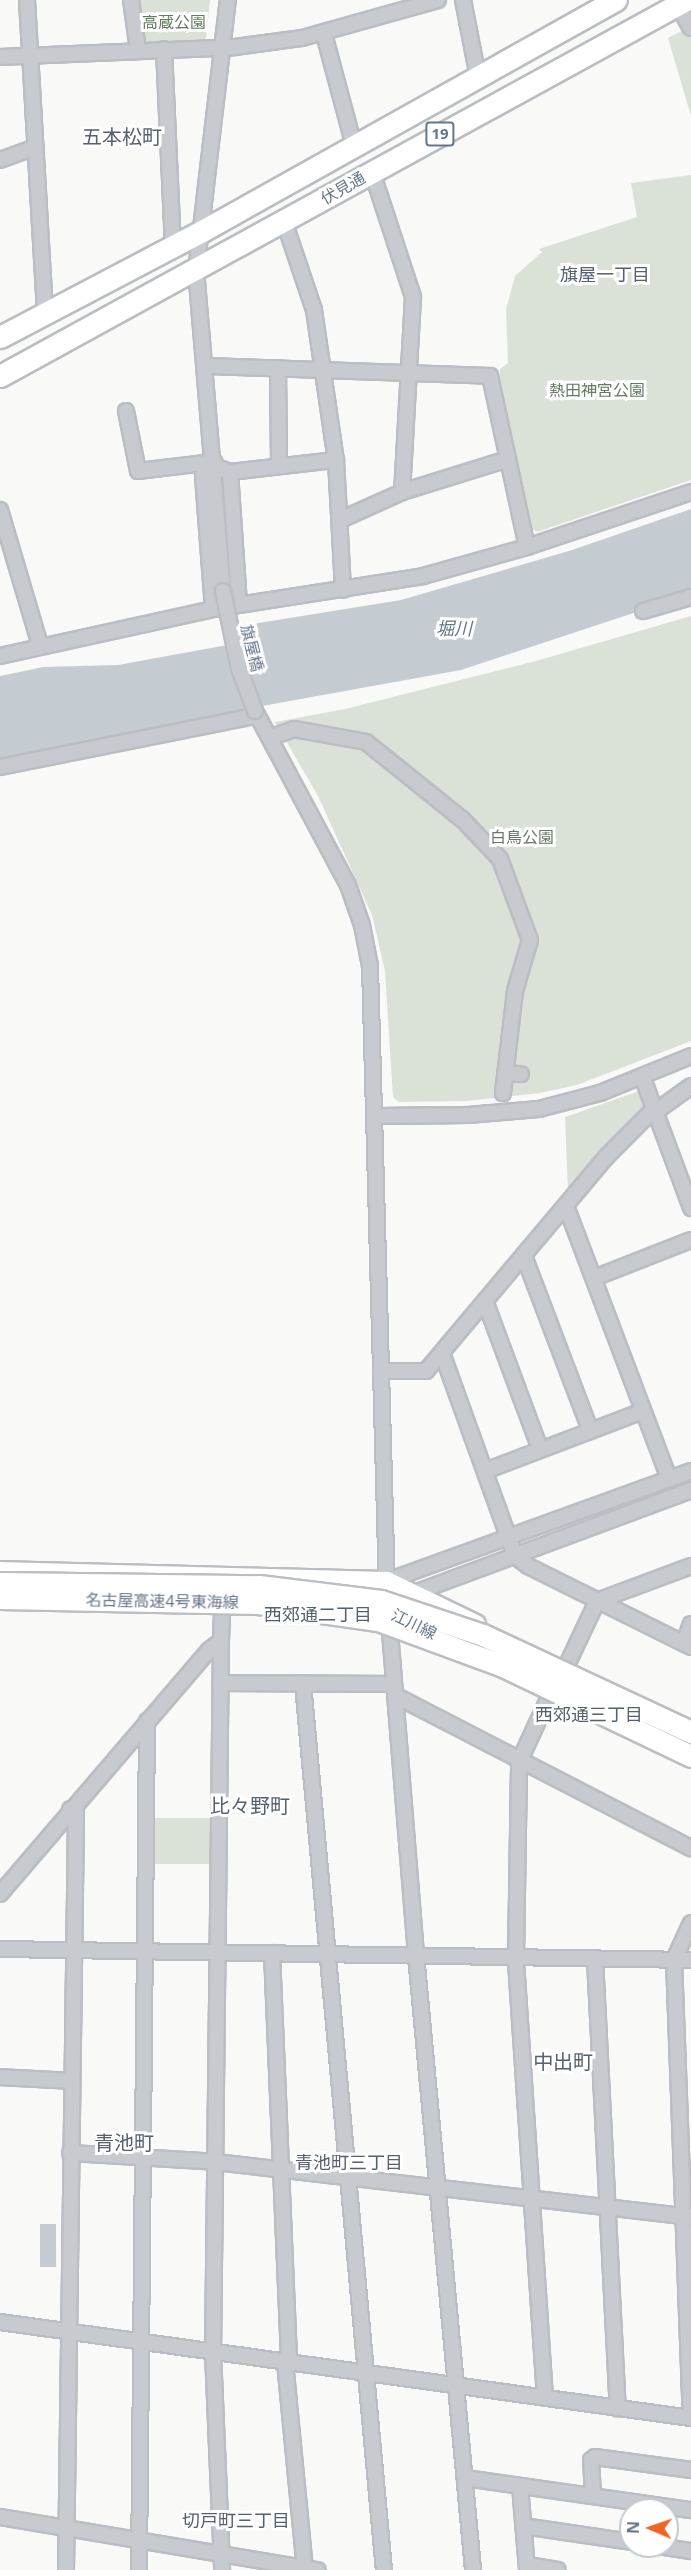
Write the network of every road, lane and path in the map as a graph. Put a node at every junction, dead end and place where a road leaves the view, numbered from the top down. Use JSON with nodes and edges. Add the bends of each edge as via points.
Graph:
{"nodes":[{"id":1,"x":27,"y":0,"type":"edge"},
{"id":2,"x":132,"y":0,"type":"edge"},
{"id":3,"x":228,"y":0,"type":"edge"},
{"id":4,"x":438,"y":0,"type":"edge"},
{"id":5,"x":464,"y":0,"type":"edge"},
{"id":6,"x":616,"y":0,"type":"edge"},
{"id":7,"x":422,"y":2,"type":"edge"},
{"id":8,"x":682,"y":2,"type":"edge"},
{"id":9,"x":690,"y":27,"type":"edge"},
{"id":10,"x":324,"y":34,"type":"junction"},
{"id":11,"x":223,"y":47,"type":"junction"},
{"id":12,"x":164,"y":49,"type":"junction"},
{"id":13,"x":138,"y":50,"type":"junction"},
{"id":14,"x":30,"y":53,"type":"junction"},
{"id":15,"x":0,"y":57,"type":"edge"},
{"id":16,"x":478,"y":77,"type":"junction"},
{"id":17,"x":354,"y":146,"type":"junction"},
{"id":18,"x":36,"y":147,"type":"junction"},
{"id":19,"x":0,"y":160,"type":"edge"},
{"id":20,"x":372,"y":172,"type":"junction"},
{"id":21,"x":284,"y":221,"type":"junction"},
{"id":22,"x":202,"y":231,"type":"junction"},
{"id":23,"x":173,"y":246,"type":"junction"},
{"id":24,"x":196,"y":271,"type":"junction"},
{"id":25,"x":45,"y":313,"type":"junction"},
{"id":26,"x":0,"y":337,"type":"edge"},
{"id":27,"x":207,"y":366,"type":"junction"},
{"id":28,"x":278,"y":368,"type":"junction"},
{"id":29,"x":323,"y":370,"type":"junction"},
{"id":30,"x":409,"y":373,"type":"junction"},
{"id":31,"x":0,"y":376,"type":"edge"},
{"id":32,"x":126,"y":411,"type":"dead end"},
{"id":33,"x":508,"y":459,"type":"junction"},
{"id":34,"x":336,"y":460,"type":"junction"},
{"id":35,"x":279,"y":466,"type":"junction"},
{"id":36,"x":210,"y":468,"type":"junction"},
{"id":37,"x":230,"y":472,"type":"junction"},
{"id":38,"x":402,"y":492,"type":"junction"},
{"id":39,"x":691,"y":492,"type":"edge"},
{"id":40,"x":0,"y":510,"type":"edge"},
{"id":41,"x":339,"y":520,"type":"junction"},
{"id":42,"x":527,"y":547,"type":"junction"},
{"id":43,"x":343,"y":590,"type":"junction"},
{"id":44,"x":691,"y":597,"type":"edge"},
{"id":45,"x":239,"y":605,"type":"junction"},
{"id":46,"x":213,"y":609,"type":"junction"},
{"id":47,"x":643,"y":611,"type":"dead end"},
{"id":48,"x":40,"y":645,"type":"junction"},
{"id":49,"x":0,"y":656,"type":"edge"},
{"id":50,"x":255,"y":713,"type":"junction"},
{"id":51,"x":277,"y":735,"type":"dead end"},
{"id":52,"x":0,"y":767,"type":"edge"},
{"id":53,"x":691,"y":1056,"type":"edge"},
{"id":54,"x":505,"y":1073,"type":"junction"},
{"id":55,"x":520,"y":1074,"type":"dead end"},
{"id":56,"x":642,"y":1076,"type":"junction"},
{"id":57,"x":691,"y":1086,"type":"edge"},
{"id":58,"x":503,"y":1093,"type":"dead end"},
{"id":59,"x":655,"y":1111,"type":"junction"},
{"id":60,"x":377,"y":1116,"type":"junction"},
{"id":61,"x":566,"y":1206,"type":"junction"},
{"id":62,"x":691,"y":1208,"type":"edge"},
{"id":63,"x":691,"y":1240,"type":"edge"},
{"id":64,"x":524,"y":1256,"type":"junction"},
{"id":65,"x":594,"y":1278,"type":"junction"},
{"id":66,"x":485,"y":1302,"type":"junction"},
{"id":67,"x":442,"y":1353,"type":"junction"},
{"id":68,"x":382,"y":1371,"type":"junction"},
{"id":69,"x":643,"y":1411,"type":"junction"},
{"id":70,"x":590,"y":1430,"type":"junction"},
{"id":71,"x":540,"y":1449,"type":"junction"},
{"id":72,"x":485,"y":1471,"type":"junction"},
{"id":73,"x":691,"y":1471,"type":"edge"},
{"id":74,"x":669,"y":1479,"type":"junction"},
{"id":75,"x":691,"y":1490,"type":"edge"},
{"id":76,"x":509,"y":1539,"type":"junction"},
{"id":77,"x":515,"y":1556,"type":"junction"},
{"id":78,"x":689,"y":1567,"type":"edge"},
{"id":79,"x":0,"y":1571,"type":"edge"},
{"id":80,"x":387,"y":1581,"type":"junction"},
{"id":81,"x":691,"y":1582,"type":"edge"},
{"id":82,"x":0,"y":1583,"type":"edge"},
{"id":83,"x":410,"y":1593,"type":"junction"},
{"id":84,"x":0,"y":1598,"type":"edge"},
{"id":85,"x":597,"y":1601,"type":"junction"},
{"id":86,"x":222,"y":1603,"type":"junction"},
{"id":87,"x":0,"y":1605,"type":"edge"},
{"id":88,"x":389,"y":1610,"type":"junction"},
{"id":89,"x":691,"y":1624,"type":"edge"},
{"id":90,"x":221,"y":1641,"type":"junction"},
{"id":91,"x":687,"y":1645,"type":"edge"},
{"id":92,"x":566,"y":1667,"type":"junction"},
{"id":93,"x":221,"y":1683,"type":"junction"},
{"id":94,"x":303,"y":1684,"type":"junction"},
{"id":95,"x":395,"y":1690,"type":"junction"},
{"id":96,"x":551,"y":1693,"type":"junction"},
{"id":97,"x":147,"y":1721,"type":"junction"},
{"id":98,"x":691,"y":1730,"type":"edge"},
{"id":99,"x":691,"y":1756,"type":"edge"},
{"id":100,"x":519,"y":1762,"type":"junction"},
{"id":101,"x":691,"y":1762,"type":"edge"},
{"id":102,"x":70,"y":1809,"type":"junction"},
{"id":103,"x":691,"y":1848,"type":"edge"},
{"id":104,"x":0,"y":1894,"type":"edge"},
{"id":105,"x":691,"y":1923,"type":"edge"},
{"id":106,"x":0,"y":1949,"type":"edge"},
{"id":107,"x":72,"y":1950,"type":"junction"},
{"id":108,"x":145,"y":1951,"type":"junction"},
{"id":109,"x":219,"y":1952,"type":"junction"},
{"id":110,"x":272,"y":1953,"type":"junction"},
{"id":111,"x":327,"y":1954,"type":"junction"},
{"id":112,"x":416,"y":1955,"type":"junction"},
{"id":113,"x":516,"y":1957,"type":"junction"},
{"id":114,"x":595,"y":1959,"type":"junction"},
{"id":115,"x":674,"y":1960,"type":"junction"},
{"id":116,"x":691,"y":1960,"type":"edge"},
{"id":117,"x":0,"y":2077,"type":"edge"},
{"id":118,"x":71,"y":2081,"type":"junction"},
{"id":119,"x":70,"y":2153,"type":"junction"},
{"id":120,"x":143,"y":2158,"type":"junction"},
{"id":121,"x":216,"y":2162,"type":"junction"},
{"id":122,"x":281,"y":2168,"type":"junction"},
{"id":123,"x":348,"y":2175,"type":"junction"},
{"id":124,"x":438,"y":2185,"type":"junction"},
{"id":125,"x":530,"y":2197,"type":"junction"},
{"id":126,"x":607,"y":2206,"type":"junction"},
{"id":127,"x":687,"y":2217,"type":"edge"},
{"id":128,"x":0,"y":2322,"type":"edge"},
{"id":129,"x":68,"y":2332,"type":"junction"},
{"id":130,"x":141,"y":2342,"type":"junction"},
{"id":131,"x":213,"y":2352,"type":"junction"},
{"id":132,"x":287,"y":2362,"type":"junction"},
{"id":133,"x":366,"y":2373,"type":"junction"},
{"id":134,"x":456,"y":2385,"type":"junction"},
{"id":135,"x":545,"y":2398,"type":"junction"},
{"id":136,"x":618,"y":2408,"type":"junction"},
{"id":137,"x":691,"y":2417,"type":"edge"},
{"id":138,"x":691,"y":2470,"type":"edge"},
{"id":139,"x":465,"y":2478,"type":"junction"},
{"id":140,"x":520,"y":2486,"type":"junction"},
{"id":141,"x":593,"y":2496,"type":"junction"},
{"id":142,"x":691,"y":2511,"type":"edge"},
{"id":143,"x":0,"y":2517,"type":"edge"},
{"id":144,"x":523,"y":2526,"type":"junction"},
{"id":145,"x":66,"y":2528,"type":"junction"},
{"id":146,"x":139,"y":2540,"type":"junction"},
{"id":147,"x":619,"y":2540,"type":"edge"},
{"id":148,"x":222,"y":2554,"type":"junction"},
{"id":149,"x":527,"y":2567,"type":"edge"},
{"id":150,"x":309,"y":2569,"type":"edge"},
{"id":151,"x":66,"y":2570,"type":"edge"},
{"id":152,"x":139,"y":2570,"type":"edge"},
{"id":153,"x":222,"y":2570,"type":"edge"},
{"id":154,"x":384,"y":2570,"type":"edge"},
{"id":155,"x":474,"y":2570,"type":"edge"},
{"id":156,"x":558,"y":2570,"type":"edge"}],
"edges":[{"from":1,"to":14,"type":"street"},
{"from":2,"to":13,"type":"street"},
{"from":3,"to":11,"type":"street"},
{"from":4,"to":7,"type":"street"},
{"from":5,"to":16,"type":"street"},
{"from":6,"to":16,"type":"highway","name":"伏見通","number":"19"},
{"from":7,"to":10,"type":"street"},
{"from":8,"to":9,"type":"street"},
{"from":8,"to":20,"type":"highway","name":"伏見通","number":"19"},
{"from":10,"to":11,"type":"street"},
{"from":10,"to":17,"type":"street"},
{"from":11,"to":12,"type":"street"},
{"from":11,"to":22,"type":"street"},
{"from":12,"to":13,"type":"street"},
{"from":12,"to":23,"type":"street"},
{"from":13,"to":14,"type":"street"},
{"from":14,"to":15,"type":"street"},
{"from":14,"to":18,"type":"street"},
{"from":16,"to":17,"type":"highway","name":"伏見通","number":"19"},
{"from":17,"to":22,"type":"highway","name":"伏見通","number":"19"},
{"from":18,"to":19,"type":"street"},
{"from":18,"to":25,"type":"street"},
{"from":20,"to":21,"type":"highway","name":"伏見通","number":"19"},
{"from":20,"to":30,"type":"street","via":[[413,297]]},
{"from":21,"to":24,"type":"highway","name":"伏見通","number":"19"},
{"from":21,"to":29,"type":"street","via":[[314,310]]},
{"from":22,"to":23,"type":"highway","name":"伏見通","number":"19"},
{"from":22,"to":24,"type":"street"},
{"from":23,"to":25,"type":"highway","name":"伏見通","number":"19"},
{"from":24,"to":27,"type":"street"},
{"from":24,"to":31,"type":"highway","name":"伏見通","number":"19"},
{"from":25,"to":26,"type":"highway","name":"伏見通","number":"19"},
{"from":27,"to":28,"type":"street"},
{"from":27,"to":36,"type":"street"},
{"from":28,"to":29,"type":"street"},
{"from":28,"to":35,"type":"street"},
{"from":29,"to":30,"type":"street"},
{"from":29,"to":34,"type":"street"},
{"from":30,"to":33,"type":"street","via":[[490,376]]},
{"from":30,"to":38,"type":"street"},
{"from":32,"to":36,"type":"street","via":[[138,471]]},
{"from":33,"to":38,"type":"street"},
{"from":33,"to":42,"type":"street"},
{"from":34,"to":35,"type":"street"},
{"from":34,"to":41,"type":"street"},
{"from":35,"to":37,"type":"street"},
{"from":36,"to":37,"type":"street"},
{"from":36,"to":46,"type":"street"},
{"from":36,"to":50,"type":"street","name":"旗屋橋","bridge":true,"via":[[223,591],[238,668]]},
{"from":37,"to":45,"type":"street"},
{"from":38,"to":41,"type":"street"},
{"from":39,"to":42,"type":"street"},
{"from":40,"to":48,"type":"street"},
{"from":41,"to":43,"type":"street"},
{"from":42,"to":43,"type":"street","via":[[413,578]]},
{"from":43,"to":45,"type":"street"},
{"from":44,"to":47,"type":"street"},
{"from":45,"to":46,"type":"street"},
{"from":46,"to":48,"type":"street"},
{"from":48,"to":49,"type":"street"},
{"from":50,"to":52,"type":"street"},
{"from":50,"to":60,"type":"street","name":"旗屋橋","via":[[331,851],[362,926],[373,1000]]},
{"from":51,"to":54,"type":"street","via":[[294,729],[366,742],[463,820],[500,859],[530,940],[514,991]]},
{"from":53,"to":56,"type":"street"},
{"from":54,"to":55,"type":"street"},
{"from":54,"to":58,"type":"street"},
{"from":56,"to":59,"type":"street"},
{"from":56,"to":60,"type":"street","via":[[539,1109]]},
{"from":57,"to":59,"type":"street"},
{"from":59,"to":61,"type":"street","via":[[608,1156]]},
{"from":59,"to":62,"type":"street"},
{"from":60,"to":68,"type":"street","name":"旗屋橋"},
{"from":61,"to":64,"type":"street"},
{"from":61,"to":65,"type":"street"},
{"from":63,"to":65,"type":"street"},
{"from":64,"to":66,"type":"street"},
{"from":64,"to":70,"type":"street"},
{"from":65,"to":69,"type":"street"},
{"from":66,"to":67,"type":"street"},
{"from":66,"to":71,"type":"street"},
{"from":67,"to":68,"type":"street","via":[[426,1371]]},
{"from":67,"to":72,"type":"street"},
{"from":68,"to":80,"type":"street","name":"旗屋橋"},
{"from":69,"to":70,"type":"street"},
{"from":69,"to":74,"type":"street"},
{"from":70,"to":71,"type":"street"},
{"from":71,"to":72,"type":"street"},
{"from":72,"to":76,"type":"street"},
{"from":73,"to":74,"type":"street"},
{"from":74,"to":76,"type":"street"},
{"from":75,"to":77,"type":"street"},
{"from":76,"to":77,"type":"street"},
{"from":76,"to":80,"type":"street"},
{"from":77,"to":83,"type":"street"},
{"from":77,"to":85,"type":"street"},
{"from":78,"to":81,"type":"street"},
{"from":78,"to":85,"type":"street"},
{"from":79,"to":80,"type":"main road","name":"江川線"},
{"from":80,"to":83,"type":"main road","name":"江川線"},
{"from":80,"to":88,"type":"street","name":"旗屋橋"},
{"from":82,"to":98,"type":"highway","name":"名古屋高速4号東海線","bridge":true,"via":[[259,1586],[381,1602],[483,1635]]},
{"from":83,"to":88,"type":"street"},
{"from":83,"to":92,"type":"main road","name":"江川線"},
{"from":84,"to":99,"type":"highway","name":"名古屋高速4号東海線","bridge":true,"via":[[258,1603],[378,1620],[503,1666]]},
{"from":85,"to":91,"type":"street"},
{"from":85,"to":92,"type":"street"},
{"from":86,"to":87,"type":"main road","name":"江川線"},
{"from":86,"to":88,"type":"main road","name":"江川線"},
{"from":86,"to":90,"type":"street"},
{"from":88,"to":95,"type":"street","name":"旗屋橋"},
{"from":88,"to":96,"type":"main road","name":"江川線"},
{"from":89,"to":91,"type":"street"},
{"from":90,"to":93,"type":"street"},
{"from":90,"to":97,"type":"street"},
{"from":92,"to":98,"type":"main road","name":"江川線"},
{"from":93,"to":94,"type":"street"},
{"from":93,"to":109,"type":"street"},
{"from":94,"to":95,"type":"street"},
{"from":94,"to":111,"type":"street"},
{"from":95,"to":100,"type":"street"},
{"from":95,"to":112,"type":"street","name":"旗屋橋"},
{"from":96,"to":100,"type":"street"},
{"from":96,"to":101,"type":"main road","name":"江川線"},
{"from":97,"to":102,"type":"street"},
{"from":97,"to":108,"type":"street"},
{"from":100,"to":103,"type":"street"},
{"from":100,"to":113,"type":"street"},
{"from":102,"to":104,"type":"street"},
{"from":102,"to":107,"type":"street","via":[[76,1813]]},
{"from":105,"to":115,"type":"street"},
{"from":106,"to":107,"type":"street"},
{"from":107,"to":108,"type":"street"},
{"from":107,"to":118,"type":"street"},
{"from":108,"to":109,"type":"street"},
{"from":108,"to":120,"type":"street"},
{"from":109,"to":110,"type":"street"},
{"from":109,"to":121,"type":"street"},
{"from":110,"to":111,"type":"street"},
{"from":110,"to":122,"type":"street"},
{"from":111,"to":112,"type":"street"},
{"from":111,"to":123,"type":"street"},
{"from":112,"to":113,"type":"street"},
{"from":112,"to":124,"type":"street","name":"旗屋橋"},
{"from":113,"to":114,"type":"street"},
{"from":113,"to":125,"type":"street"},
{"from":114,"to":115,"type":"street"},
{"from":114,"to":126,"type":"street"},
{"from":115,"to":116,"type":"street"},
{"from":115,"to":127,"type":"street"},
{"from":117,"to":118,"type":"street"},
{"from":118,"to":119,"type":"street"},
{"from":119,"to":120,"type":"street"},
{"from":119,"to":129,"type":"street"},
{"from":120,"to":121,"type":"street"},
{"from":120,"to":130,"type":"street"},
{"from":121,"to":122,"type":"street"},
{"from":121,"to":131,"type":"street"},
{"from":122,"to":123,"type":"street"},
{"from":122,"to":132,"type":"street"},
{"from":123,"to":124,"type":"street"},
{"from":123,"to":133,"type":"street"},
{"from":124,"to":125,"type":"street"},
{"from":124,"to":134,"type":"street","name":"旗屋橋"},
{"from":125,"to":126,"type":"street"},
{"from":125,"to":135,"type":"street"},
{"from":126,"to":127,"type":"street"},
{"from":126,"to":136,"type":"street"},
{"from":127,"to":137,"type":"street"},
{"from":128,"to":129,"type":"street"},
{"from":129,"to":130,"type":"street"},
{"from":129,"to":145,"type":"street"},
{"from":130,"to":131,"type":"street"},
{"from":130,"to":146,"type":"street"},
{"from":131,"to":132,"type":"street"},
{"from":131,"to":148,"type":"street"},
{"from":132,"to":133,"type":"street"},
{"from":132,"to":150,"type":"street"},
{"from":133,"to":134,"type":"street"},
{"from":133,"to":154,"type":"street"},
{"from":134,"to":135,"type":"street"},
{"from":134,"to":139,"type":"street","name":"旗屋橋"},
{"from":135,"to":136,"type":"street"},
{"from":136,"to":137,"type":"street"},
{"from":138,"to":141,"type":"street","via":[[596,2457],[591,2460]]},
{"from":139,"to":140,"type":"street"},
{"from":139,"to":155,"type":"street","name":"旗屋橋"},
{"from":140,"to":141,"type":"street"},
{"from":140,"to":144,"type":"street"},
{"from":141,"to":142,"type":"street"},
{"from":143,"to":145,"type":"street"},
{"from":144,"to":147,"type":"street"},
{"from":144,"to":149,"type":"street"},
{"from":145,"to":146,"type":"street"},
{"from":145,"to":151,"type":"street"},
{"from":146,"to":148,"type":"street"},
{"from":146,"to":152,"type":"street"},
{"from":148,"to":150,"type":"street"},
{"from":148,"to":153,"type":"street"},
{"from":149,"to":156,"type":"street"}]}
